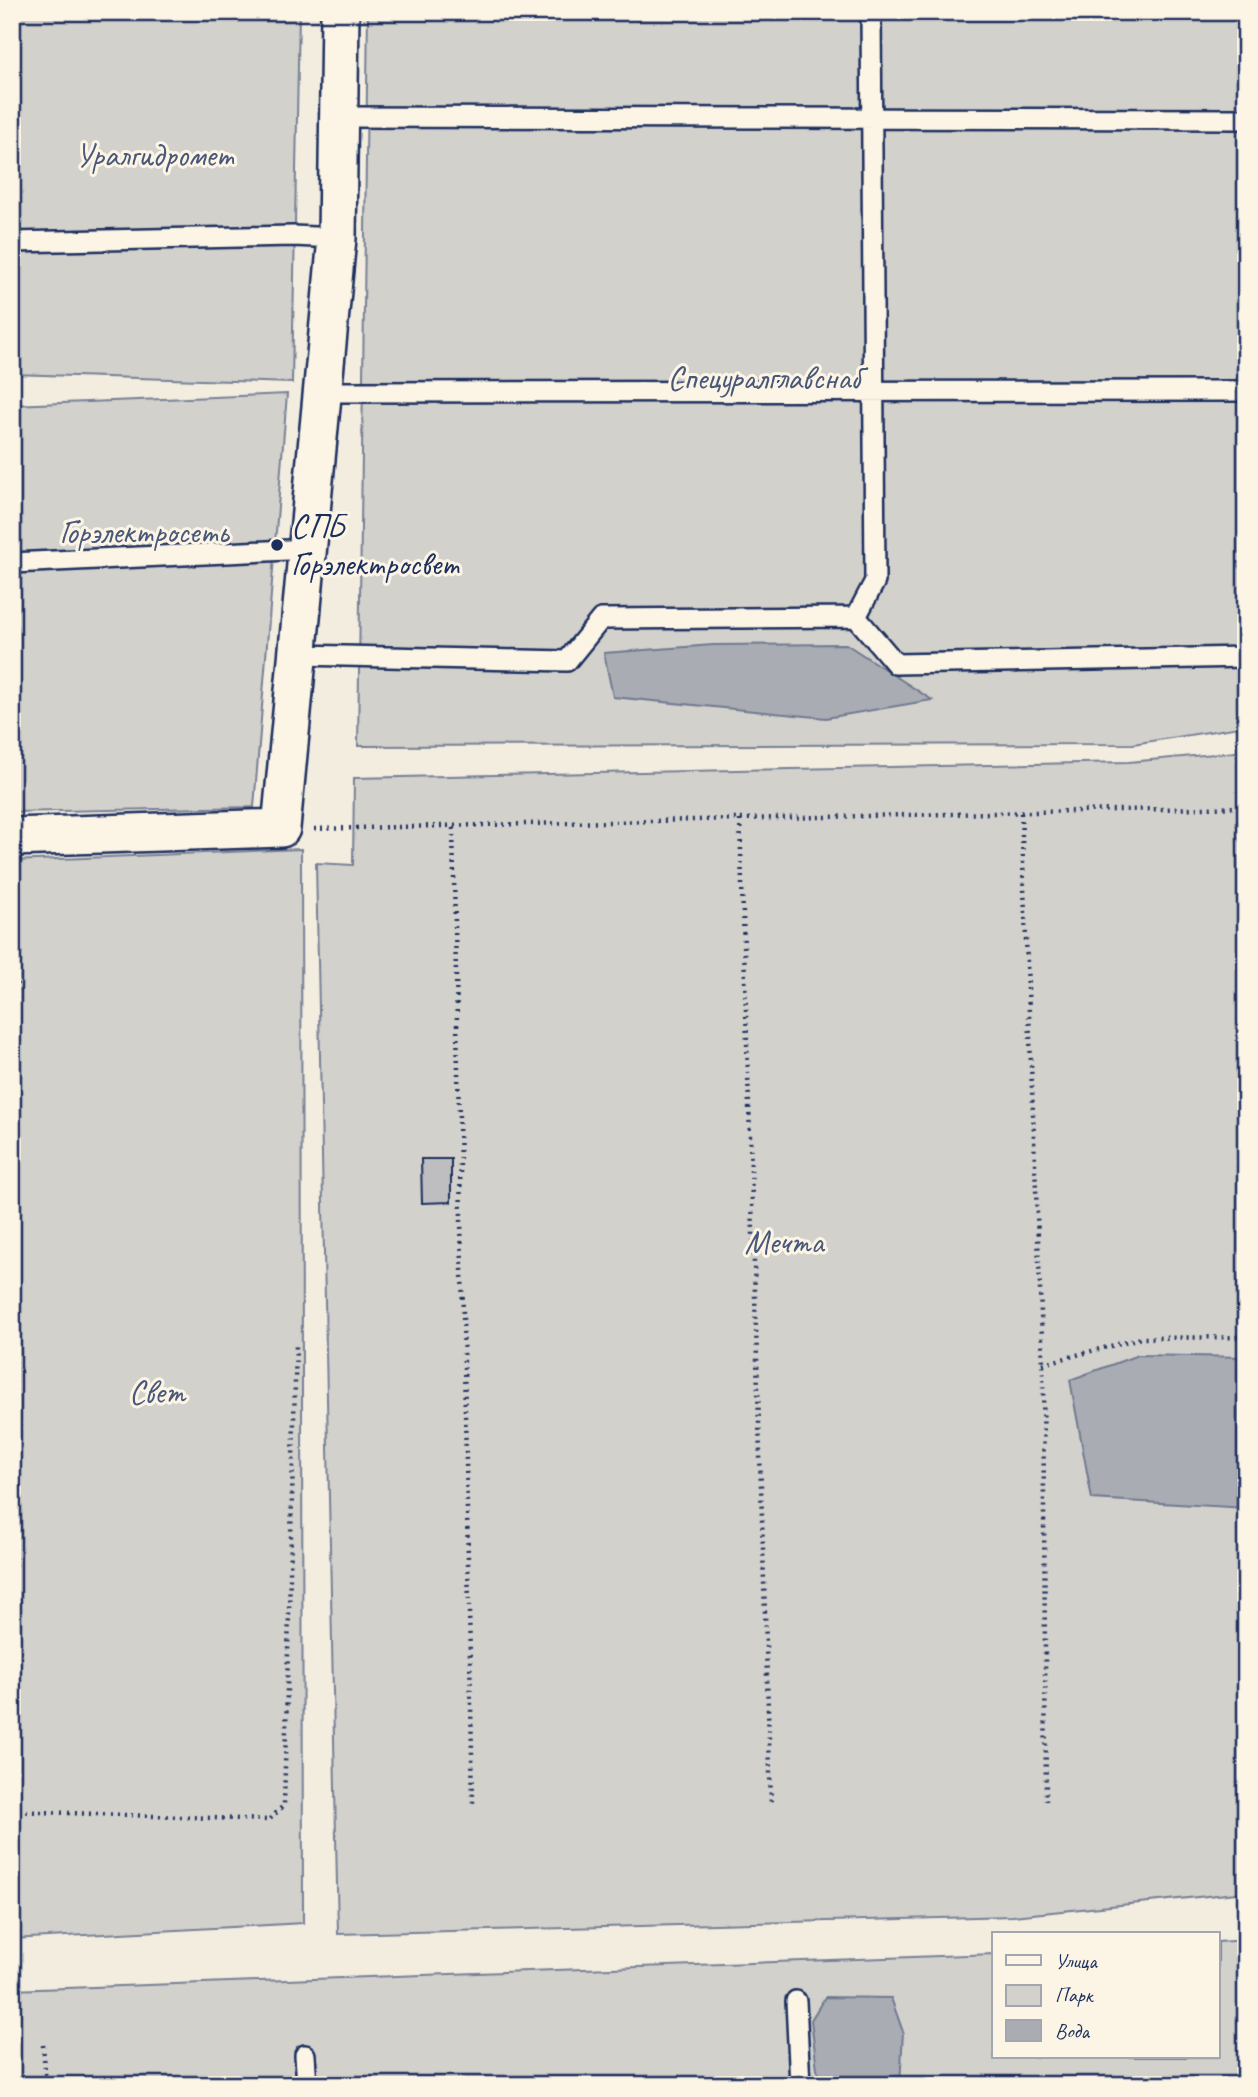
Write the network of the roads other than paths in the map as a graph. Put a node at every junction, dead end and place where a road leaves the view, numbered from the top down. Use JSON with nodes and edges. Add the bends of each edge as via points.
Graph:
{"nodes":[{"id":1,"x":340,"y":12,"type":"edge"},
{"id":2,"x":871,"y":12,"type":"edge"},
{"id":3,"x":871,"y":116,"type":"junction"},
{"id":4,"x":339,"y":117,"type":"junction"},
{"id":5,"x":1246,"y":119,"type":"edge"},
{"id":6,"x":337,"y":238,"type":"junction"},
{"id":7,"x":12,"y":242,"type":"edge"},
{"id":8,"x":874,"y":391,"type":"junction"},
{"id":9,"x":1246,"y":391,"type":"edge"},
{"id":10,"x":323,"y":392,"type":"junction"},
{"id":11,"x":309,"y":549,"type":"junction"},
{"id":12,"x":12,"y":563,"type":"edge"},
{"id":13,"x":856,"y":617,"type":"junction"},
{"id":14,"x":300,"y":655,"type":"junction"},
{"id":15,"x":1246,"y":657,"type":"edge"},
{"id":16,"x":15,"y":837,"type":"edge"},
{"id":17,"x":796,"y":2001,"type":"dead end"},
{"id":18,"x":305,"y":2054,"type":"dead end"},
{"id":19,"x":307,"y":2085,"type":"edge"},
{"id":20,"x":800,"y":2085,"type":"edge"}],
"edges":[{"from":1,"to":4,"type":"street"},
{"from":2,"to":3,"type":"lane"},
{"from":3,"to":4,"type":"lane"},
{"from":3,"to":5,"type":"lane"},
{"from":3,"to":8,"type":"lane"},
{"from":4,"to":6,"type":"street"},
{"from":6,"to":7,"type":"lane"},
{"from":6,"to":10,"type":"street"},
{"from":8,"to":9,"type":"lane"},
{"from":8,"to":10,"type":"lane"},
{"from":8,"to":13,"type":"lane","via":[[875,582]]},
{"from":10,"to":11,"type":"street"},
{"from":11,"to":12,"type":"lane"},
{"from":11,"to":14,"type":"street"},
{"from":13,"to":14,"type":"lane","via":[[601,619],[567,661]]},
{"from":13,"to":15,"type":"lane","via":[[896,664]]},
{"from":14,"to":16,"type":"street","via":[[281,828]]},
{"from":17,"to":20,"type":"lane"},
{"from":18,"to":19,"type":"lane"}]}
